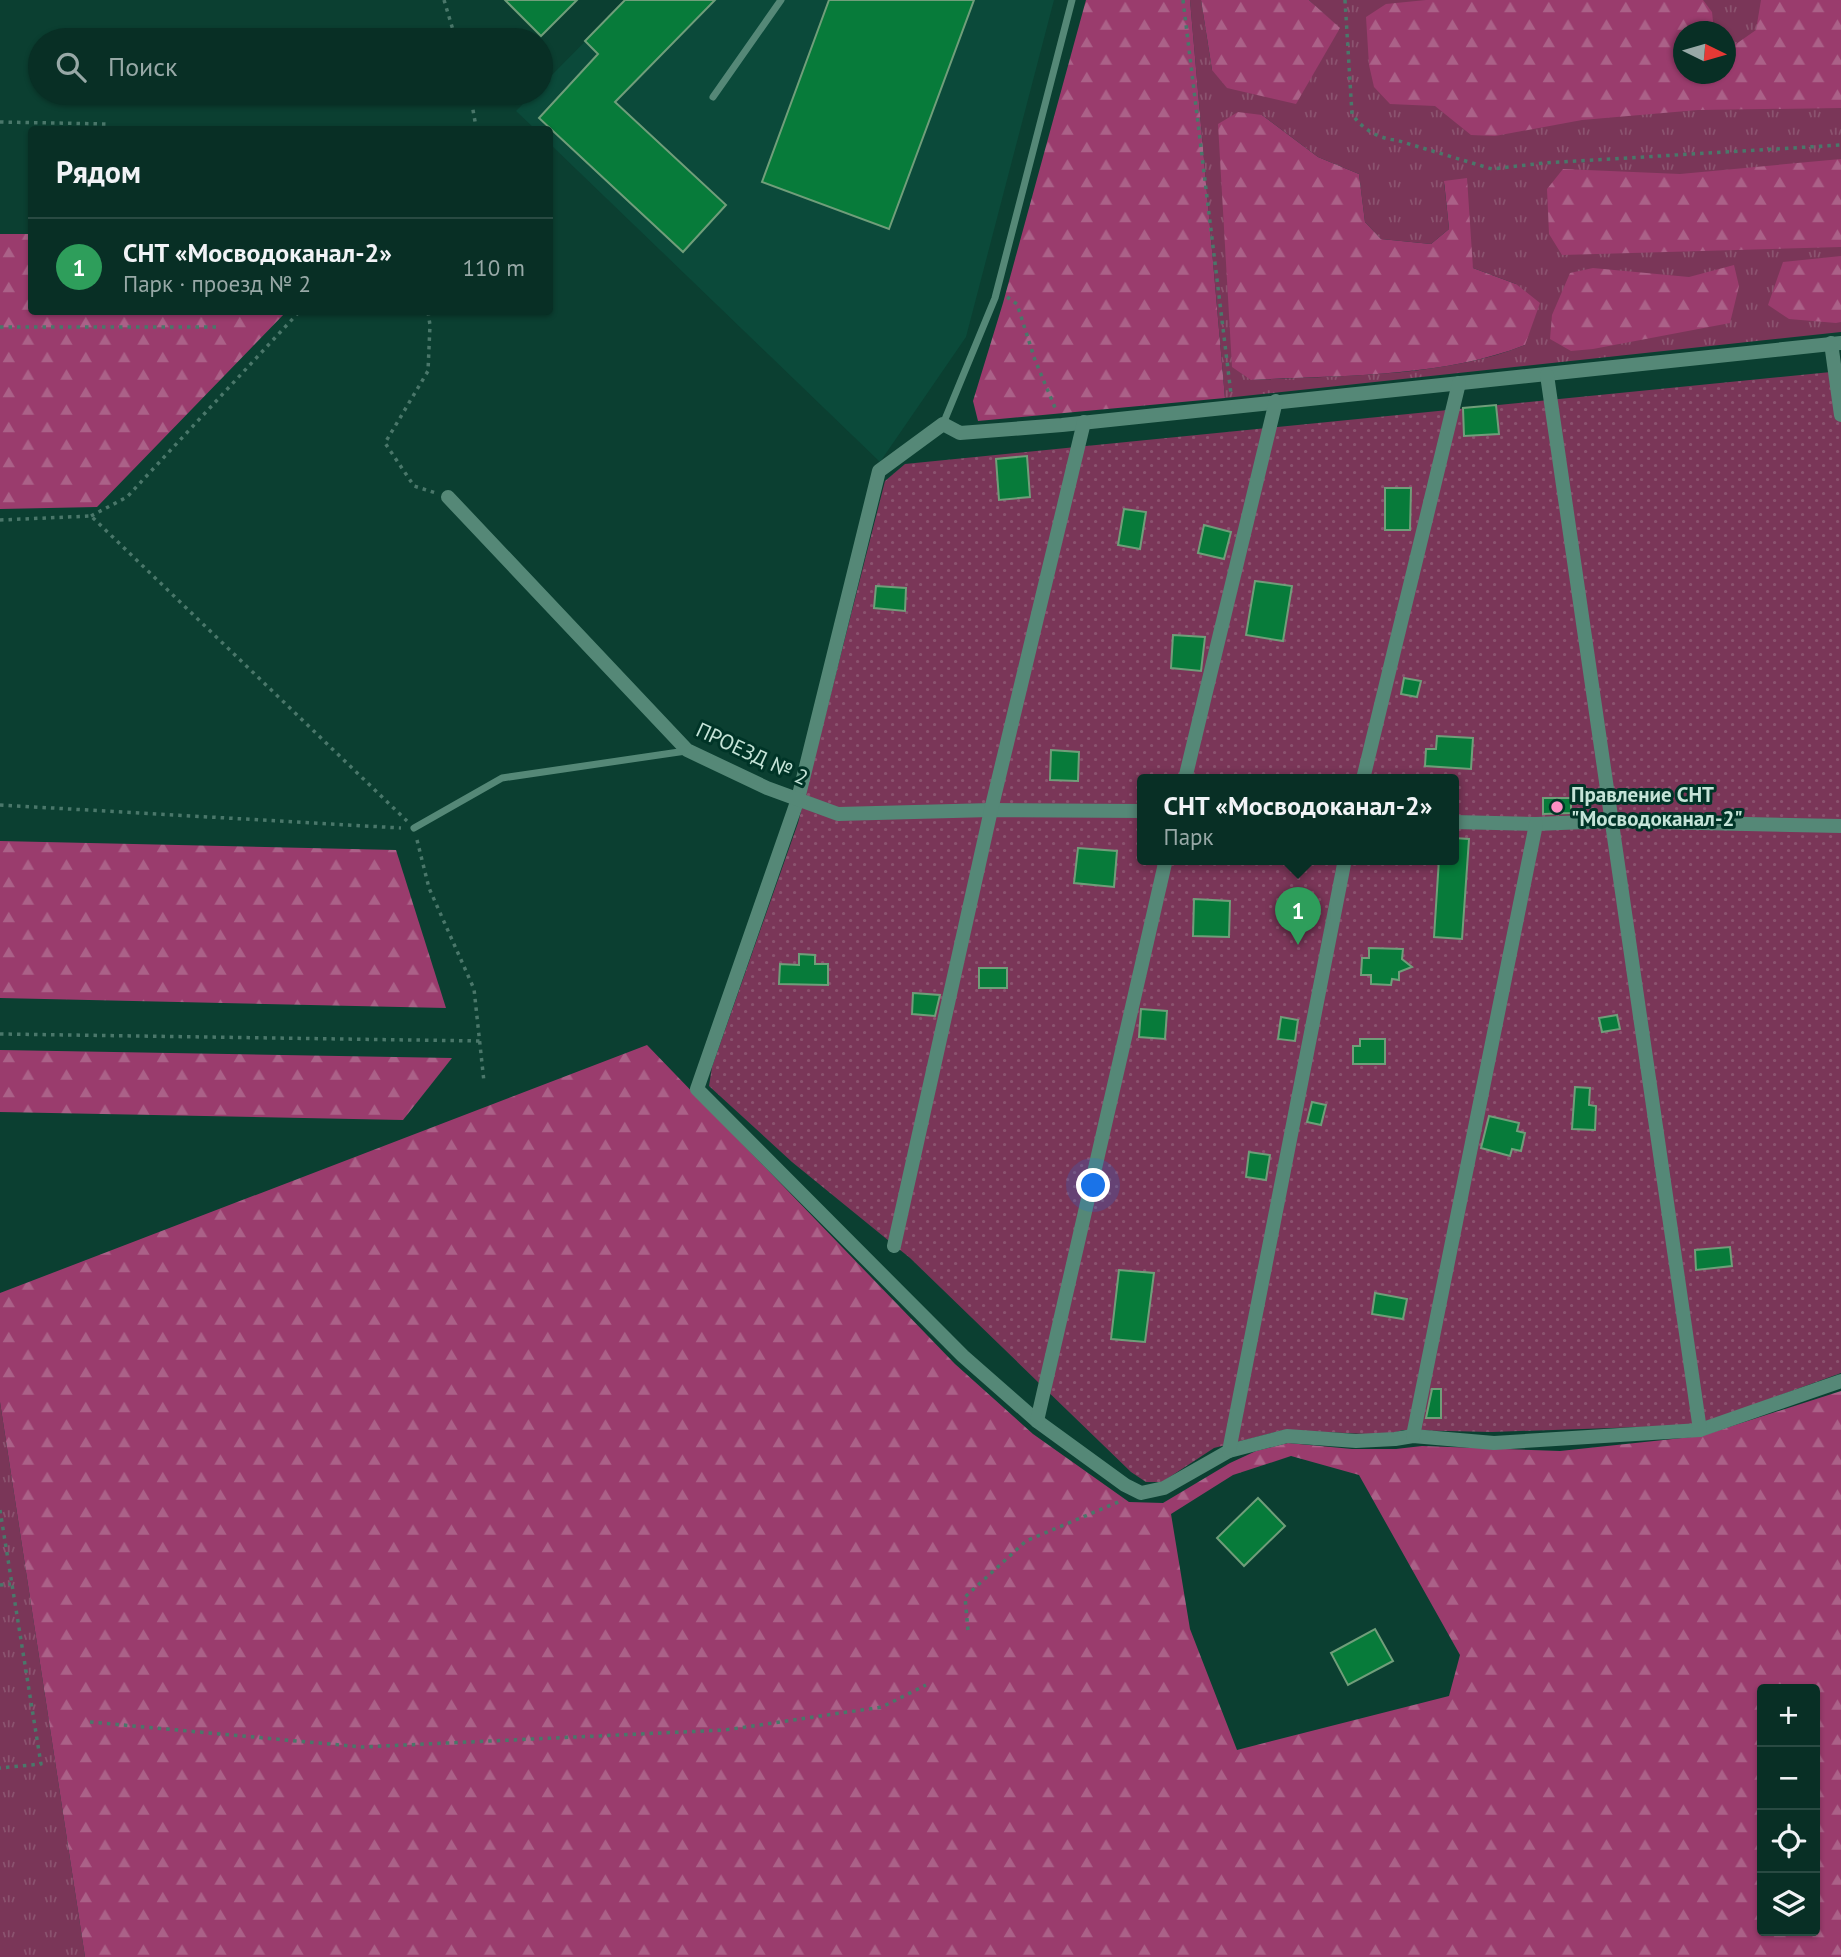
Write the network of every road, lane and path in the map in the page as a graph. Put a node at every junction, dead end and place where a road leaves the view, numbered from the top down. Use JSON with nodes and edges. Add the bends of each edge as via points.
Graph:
{"nodes":[{"id":1,"x":444,"y":0,"type":"edge"},
{"id":2,"x":781,"y":0,"type":"edge"},
{"id":3,"x":1072,"y":0,"type":"edge"},
{"id":4,"x":1183,"y":0,"type":"edge"},
{"id":5,"x":1345,"y":0,"type":"edge"},
{"id":6,"x":452,"y":28,"type":"edge"},
{"id":7,"x":713,"y":97,"type":"dead end"},
{"id":8,"x":472,"y":105,"type":"edge"},
{"id":9,"x":0,"y":122,"type":"edge"},
{"id":10,"x":106,"y":124,"type":"dead end"},
{"id":11,"x":477,"y":126,"type":"edge"},
{"id":12,"x":1841,"y":145,"type":"edge"},
{"id":13,"x":997,"y":290,"type":"junction"},
{"id":14,"x":296,"y":315,"type":"edge"},
{"id":15,"x":428,"y":315,"type":"edge"},
{"id":16,"x":0,"y":327,"type":"edge"},
{"id":17,"x":220,"y":327,"type":"dead end"},
{"id":18,"x":1836,"y":343,"type":"edge"},
{"id":19,"x":1547,"y":375,"type":"junction"},
{"id":20,"x":1459,"y":383,"type":"junction"},
{"id":21,"x":1276,"y":401,"type":"junction"},
{"id":22,"x":1233,"y":406,"type":"junction"},
{"id":23,"x":1841,"y":415,"type":"edge"},
{"id":24,"x":1084,"y":422,"type":"junction"},
{"id":25,"x":943,"y":424,"type":"junction"},
{"id":26,"x":1062,"y":425,"type":"junction"},
{"id":27,"x":448,"y":497,"type":"joint"},
{"id":28,"x":91,"y":516,"type":"junction"},
{"id":29,"x":0,"y":520,"type":"edge"},
{"id":30,"x":687,"y":750,"type":"junction"},
{"id":31,"x":1186,"y":774,"type":"edge"},
{"id":32,"x":1364,"y":774,"type":"edge"},
{"id":33,"x":798,"y":799,"type":"junction"},
{"id":34,"x":0,"y":805,"type":"edge"},
{"id":35,"x":991,"y":810,"type":"junction"},
{"id":36,"x":1137,"y":811,"type":"edge"},
{"id":37,"x":1611,"y":821,"type":"junction"},
{"id":38,"x":1459,"y":822,"type":"edge"},
{"id":39,"x":1536,"y":824,"type":"junction"},
{"id":40,"x":1841,"y":826,"type":"edge"},
{"id":41,"x":414,"y":828,"type":"junction"},
{"id":42,"x":1165,"y":865,"type":"edge"},
{"id":43,"x":1344,"y":865,"type":"edge"},
{"id":44,"x":0,"y":1034,"type":"edge"},
{"id":45,"x":480,"y":1041,"type":"junction"},
{"id":46,"x":484,"y":1082,"type":"dead end"},
{"id":47,"x":894,"y":1246,"type":"dead end"},
{"id":48,"x":1841,"y":1381,"type":"edge"},
{"id":49,"x":1037,"y":1420,"type":"junction"},
{"id":50,"x":1700,"y":1430,"type":"junction"},
{"id":51,"x":1413,"y":1436,"type":"junction"},
{"id":52,"x":1228,"y":1451,"type":"junction"},
{"id":53,"x":1141,"y":1493,"type":"junction"},
{"id":54,"x":0,"y":1510,"type":"edge"},
{"id":55,"x":11,"y":1584,"type":"junction"},
{"id":56,"x":0,"y":1585,"type":"edge"},
{"id":57,"x":968,"y":1630,"type":"dead end"},
{"id":58,"x":926,"y":1685,"type":"dead end"},
{"id":59,"x":90,"y":1721,"type":"dead end"},
{"id":60,"x":0,"y":1768,"type":"edge"}],
"edges":[{"from":1,"to":6,"type":"path"},
{"from":2,"to":7,"type":"lane"},
{"from":3,"to":13,"type":"lane"},
{"from":4,"to":22,"type":"path"},
{"from":5,"to":12,"type":"path","via":[[1352,114],[1381,139],[1492,169]]},
{"from":8,"to":11,"type":"path"},
{"from":9,"to":10,"type":"path"},
{"from":13,"to":25,"type":"lane"},
{"from":13,"to":26,"type":"path","via":[[1017,304]]},
{"from":14,"to":28,"type":"path","via":[[127,496]]},
{"from":15,"to":27,"type":"path","via":[[428,371],[385,443],[414,486]]},
{"from":16,"to":17,"type":"path"},
{"from":18,"to":19,"type":"street"},
{"from":18,"to":23,"type":"street"},
{"from":19,"to":20,"type":"street"},
{"from":19,"to":37,"type":"street"},
{"from":20,"to":21,"type":"street"},
{"from":20,"to":32,"type":"street"},
{"from":21,"to":22,"type":"street"},
{"from":21,"to":31,"type":"street"},
{"from":22,"to":24,"type":"street"},
{"from":24,"to":26,"type":"street"},
{"from":24,"to":35,"type":"street"},
{"from":25,"to":26,"type":"street","via":[[960,433]]},
{"from":25,"to":33,"type":"street","via":[[879,471]]},
{"from":27,"to":30,"type":"street","name":"ПРОЕЗД № 2"},
{"from":28,"to":29,"type":"path"},
{"from":28,"to":41,"type":"path"},
{"from":30,"to":33,"type":"street","name":"ПРОЕЗД № 2"},
{"from":30,"to":41,"type":"lane","via":[[502,778]]},
{"from":33,"to":35,"type":"street","name":"ПРОЕЗД № 2","via":[[838,814]]},
{"from":33,"to":49,"type":"street","via":[[697,1089],[963,1356]]},
{"from":34,"to":41,"type":"path"},
{"from":35,"to":36,"type":"street","name":"ПРОЕЗД № 2"},
{"from":35,"to":47,"type":"street"},
{"from":37,"to":39,"type":"street"},
{"from":37,"to":40,"type":"street"},
{"from":37,"to":50,"type":"street"},
{"from":38,"to":39,"type":"street"},
{"from":39,"to":51,"type":"street"},
{"from":41,"to":45,"type":"path","via":[[429,888],[474,989]]},
{"from":42,"to":49,"type":"street"},
{"from":43,"to":52,"type":"street"},
{"from":44,"to":45,"type":"path"},
{"from":45,"to":46,"type":"path"},
{"from":48,"to":50,"type":"street"},
{"from":49,"to":53,"type":"street"},
{"from":50,"to":51,"type":"street","via":[[1494,1443]]},
{"from":51,"to":52,"type":"street","via":[[1356,1441],[1287,1436]]},
{"from":52,"to":53,"type":"street","via":[[1164,1488]]},
{"from":53,"to":57,"type":"path","via":[[1026,1541],[965,1597]]},
{"from":54,"to":55,"type":"path"},
{"from":55,"to":56,"type":"path"},
{"from":55,"to":60,"type":"path","via":[[41,1764]]},
{"from":58,"to":59,"type":"path","via":[[882,1707],[725,1731],[390,1746]]}]}
